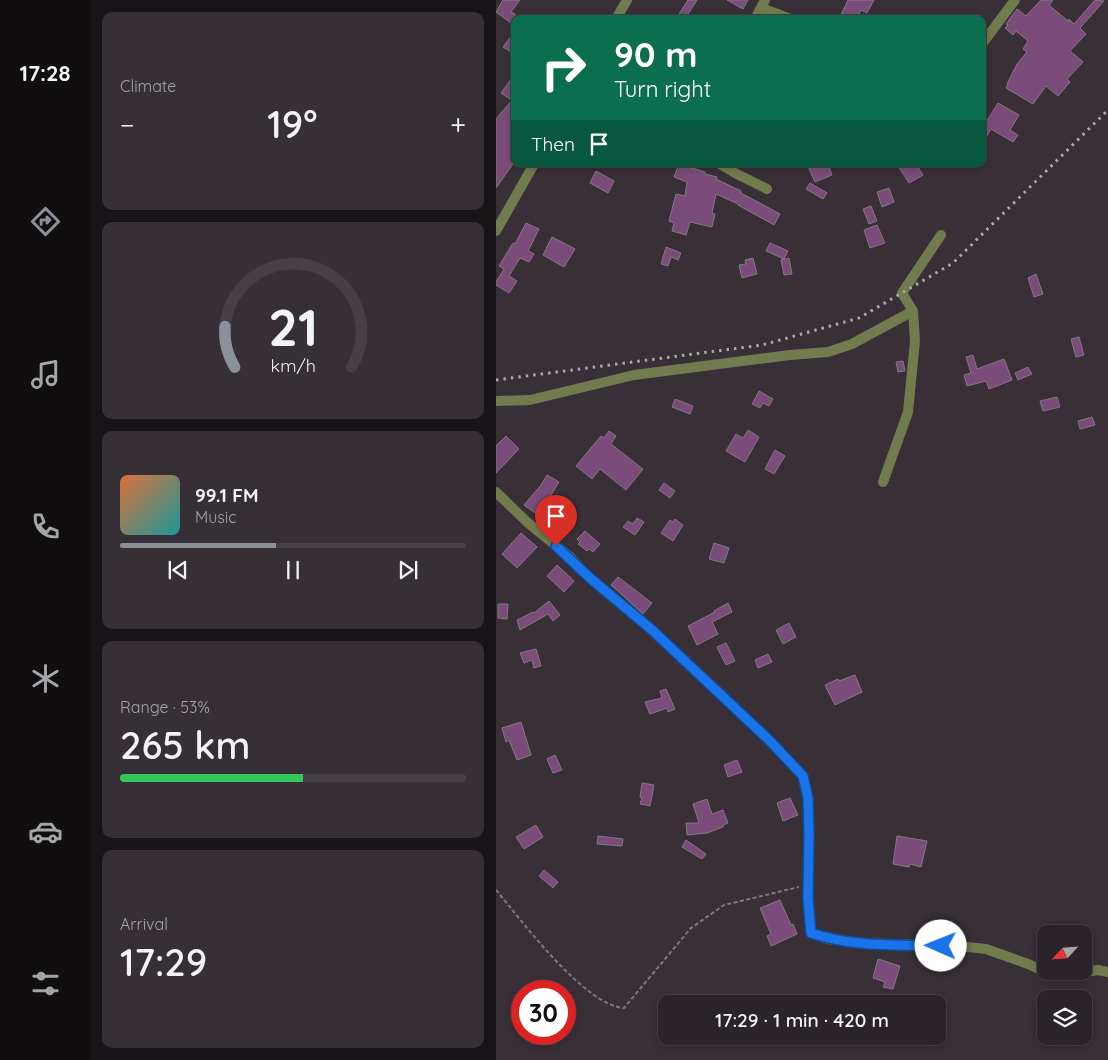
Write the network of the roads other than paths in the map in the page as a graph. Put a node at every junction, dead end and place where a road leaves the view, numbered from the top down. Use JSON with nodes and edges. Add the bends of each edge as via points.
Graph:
{"nodes":[{"id":1,"x":627,"y":0,"type":"edge"},
{"id":2,"x":1015,"y":0,"type":"edge"},
{"id":3,"x":763,"y":4,"type":"edge"},
{"id":4,"x":618,"y":15,"type":"edge"},
{"id":5,"x":783,"y":15,"type":"edge"},
{"id":6,"x":986,"y":39,"type":"edge"},
{"id":7,"x":532,"y":167,"type":"edge"},
{"id":8,"x":725,"y":167,"type":"edge"},
{"id":9,"x":768,"y":188,"type":"dead end"},
{"id":10,"x":496,"y":230,"type":"edge"},
{"id":11,"x":941,"y":235,"type":"dead end"},
{"id":12,"x":913,"y":311,"type":"junction"},
{"id":13,"x":496,"y":401,"type":"edge"},
{"id":14,"x":883,"y":482,"type":"dead end"},
{"id":15,"x":496,"y":492,"type":"edge"},
{"id":16,"x":1108,"y":972,"type":"edge"}],
"edges":[{"from":1,"to":4,"type":"street"},
{"from":2,"to":6,"type":"street"},
{"from":3,"to":5,"type":"street"},
{"from":7,"to":10,"type":"street"},
{"from":8,"to":9,"type":"street"},
{"from":11,"to":12,"type":"street","via":[[902,293]]},
{"from":12,"to":13,"type":"street","via":[[852,344],[828,352],[634,375],[530,400]]},
{"from":12,"to":14,"type":"street","via":[[915,341],[908,412]]},
{"from":15,"to":16,"type":"street","via":[[652,630],[803,776],[808,798],[811,933],[859,943],[986,949],[1062,976],[1098,970]]}]}
